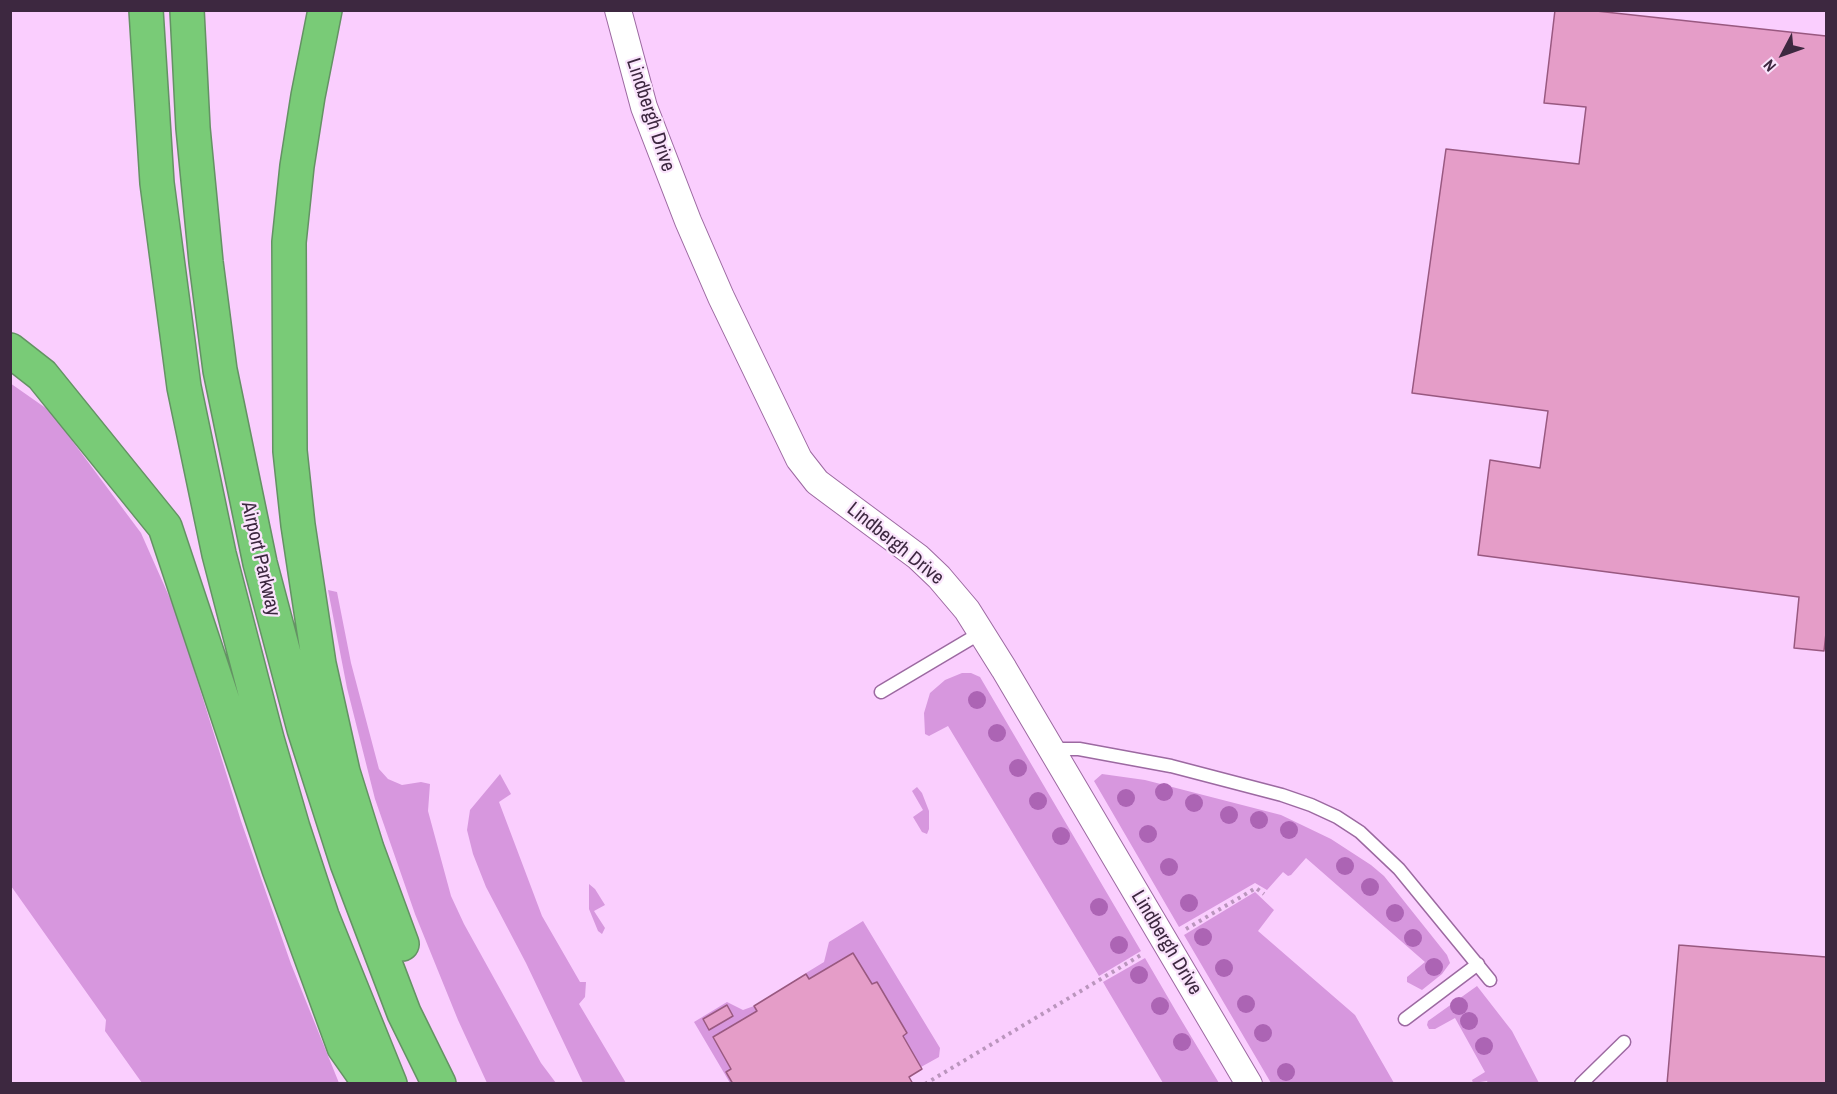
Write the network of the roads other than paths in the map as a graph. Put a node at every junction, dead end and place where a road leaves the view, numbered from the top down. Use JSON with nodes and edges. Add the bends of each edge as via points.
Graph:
{"nodes":[{"id":1,"x":146,"y":10,"type":"edge"},
{"id":2,"x":187,"y":10,"type":"edge"},
{"id":3,"x":325,"y":10,"type":"edge"},
{"id":4,"x":618,"y":10,"type":"edge"},
{"id":5,"x":10,"y":350,"type":"edge"},
{"id":6,"x":982,"y":632,"type":"junction"},
{"id":7,"x":881,"y":692,"type":"dead end"},
{"id":8,"x":1052,"y":749,"type":"junction"},
{"id":9,"x":1478,"y":964,"type":"junction"},
{"id":10,"x":1490,"y":980,"type":"dead end"},
{"id":11,"x":1405,"y":1019,"type":"dead end"},
{"id":12,"x":1624,"y":1042,"type":"dead end"},
{"id":13,"x":370,"y":1083,"type":"edge"},
{"id":14,"x":390,"y":1083,"type":"edge"},
{"id":15,"x":439,"y":1083,"type":"edge"},
{"id":16,"x":453,"y":1083,"type":"edge"},
{"id":17,"x":1249,"y":1083,"type":"edge"},
{"id":18,"x":1581,"y":1083,"type":"edge"}],
"edges":[{"from":1,"to":14,"type":"highway","name":"Airport Parkway","via":[[158,194],[184,387],[217,543],[293,828],[322,916]]},
{"from":2,"to":15,"type":"highway","name":"Airport Parkway","via":[[193,128],[220,370],[260,563],[304,729],[347,863],[404,1013]]},
{"from":3,"to":16,"type":"highway","via":[[297,166],[290,242],[290,451],[298,525],[319,664],[344,772]]},
{"from":4,"to":6,"type":"street","name":"Lindbergh Drive","via":[[645,106],[688,221],[799,459],[817,482],[939,577]]},
{"from":5,"to":13,"type":"highway","via":[[42,375],[165,527],[279,869],[344,1047]]},
{"from":6,"to":7,"type":"lane"},
{"from":6,"to":8,"type":"street","name":"Lindbergh Drive"},
{"from":8,"to":9,"type":"lane","via":[[1079,749],[1172,766],[1282,795],[1337,817],[1393,862]]},
{"from":8,"to":17,"type":"street","name":"Lindbergh Drive"},
{"from":9,"to":10,"type":"lane"},
{"from":9,"to":11,"type":"lane"},
{"from":12,"to":18,"type":"lane"}]}
